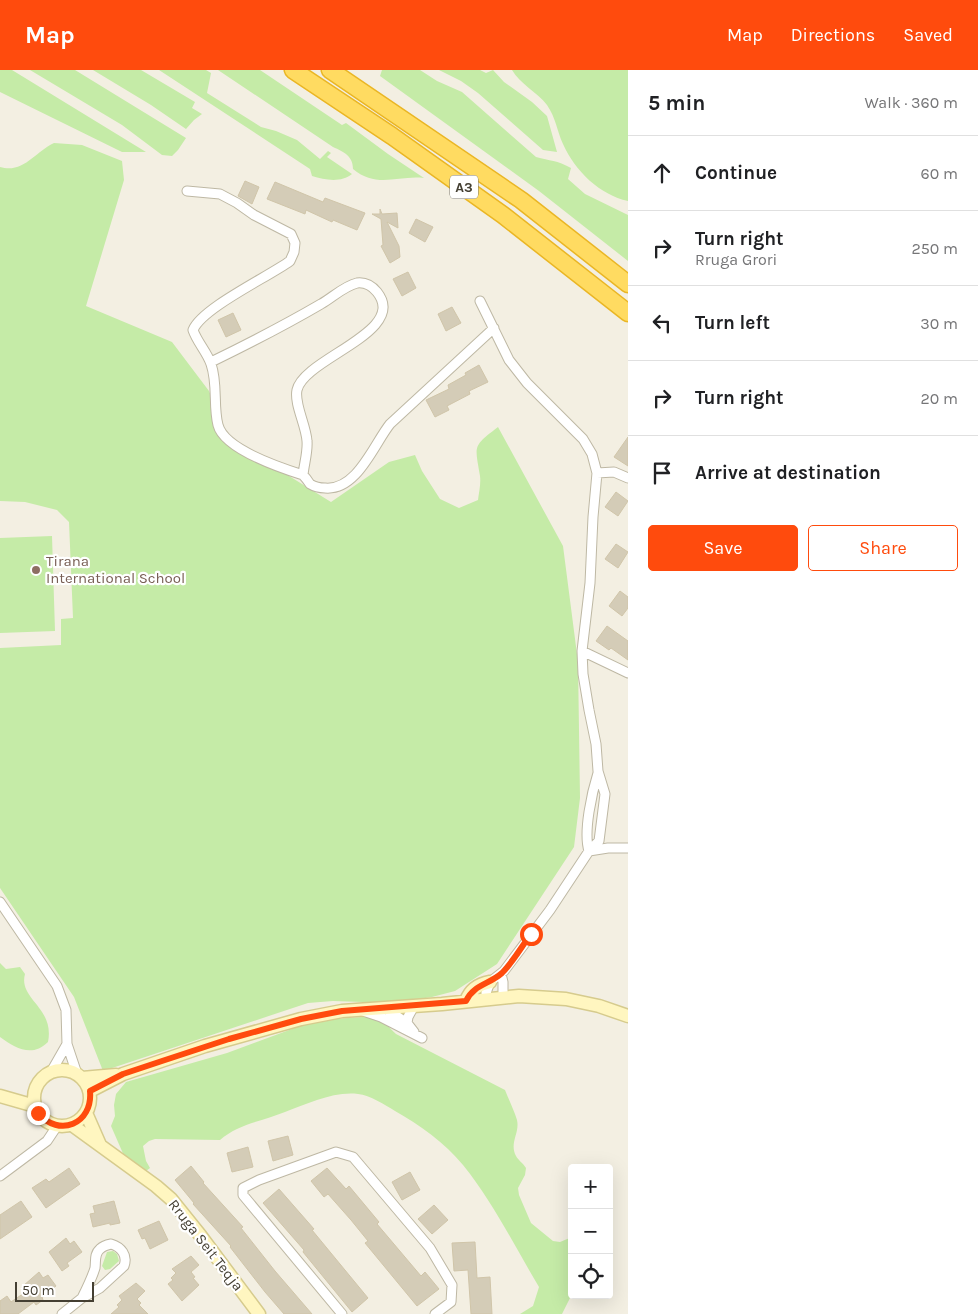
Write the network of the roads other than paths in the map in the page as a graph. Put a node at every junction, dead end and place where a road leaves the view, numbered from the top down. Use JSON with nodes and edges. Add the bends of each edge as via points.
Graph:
{"nodes":[{"id":1,"x":293,"y":70,"type":"edge"},
{"id":2,"x":330,"y":70,"type":"edge"},
{"id":3,"x":187,"y":191,"type":"dead end"},
{"id":4,"x":628,"y":284,"type":"edge"},
{"id":5,"x":480,"y":301,"type":"dead end"},
{"id":6,"x":628,"y":313,"type":"edge"},
{"id":7,"x":494,"y":328,"type":"junction"},
{"id":8,"x":211,"y":362,"type":"junction"},
{"id":9,"x":597,"y":474,"type":"junction"},
{"id":10,"x":302,"y":475,"type":"junction"},
{"id":11,"x":628,"y":478,"type":"edge"},
{"id":12,"x":582,"y":651,"type":"junction"},
{"id":13,"x":628,"y":673,"type":"edge"},
{"id":14,"x":598,"y":771,"type":"junction"},
{"id":15,"x":628,"y":848,"type":"edge"},
{"id":16,"x":589,"y":851,"type":"junction"},
{"id":17,"x":0,"y":902,"type":"edge"},
{"id":18,"x":501,"y":974,"type":"junction"},
{"id":19,"x":490,"y":982,"type":"junction"},
{"id":20,"x":503,"y":998,"type":"junction"},
{"id":21,"x":488,"y":999,"type":"junction"},
{"id":22,"x":466,"y":1001,"type":"junction"},
{"id":23,"x":414,"y":1006,"type":"junction"},
{"id":24,"x":386,"y":1009,"type":"junction"},
{"id":25,"x":363,"y":1010,"type":"junction"},
{"id":26,"x":628,"y":1016,"type":"edge"},
{"id":27,"x":406,"y":1023,"type":"junction"},
{"id":28,"x":67,"y":1044,"type":"junction"},
{"id":29,"x":51,"y":1072,"type":"junction"},
{"id":30,"x":123,"y":1074,"type":"junction"},
{"id":31,"x":80,"y":1076,"type":"junction"},
{"id":32,"x":35,"y":1089,"type":"junction"},
{"id":33,"x":90,"y":1091,"type":"junction"},
{"id":34,"x":4,"y":1097,"type":"edge"},
{"id":35,"x":35,"y":1106,"type":"junction"},
{"id":36,"x":86,"y":1113,"type":"junction"},
{"id":37,"x":72,"y":1124,"type":"junction"},
{"id":38,"x":57,"y":1126,"type":"junction"},
{"id":39,"x":100,"y":1145,"type":"junction"},
{"id":40,"x":0,"y":1176,"type":"edge"},
{"id":41,"x":82,"y":1298,"type":"junction"},
{"id":42,"x":339,"y":1313,"type":"edge"},
{"id":43,"x":62,"y":1314,"type":"edge"},
{"id":44,"x":259,"y":1314,"type":"edge"},
{"id":45,"x":435,"y":1314,"type":"edge"}],
"edges":[{"from":1,"to":6,"type":"highway","number":"A3","via":[[503,215]]},
{"from":2,"to":4,"type":"highway","number":"A3","via":[[521,200]]},
{"from":3,"to":8,"type":"street","via":[[220,194],[291,234],[295,243],[290,261],[196,323],[195,337]]},
{"from":5,"to":7,"type":"street"},
{"from":7,"to":9,"type":"street","via":[[509,360],[526,383],[583,439],[592,454]]},
{"from":7,"to":10,"type":"street","via":[[390,424],[359,471],[341,485],[329,489],[317,487]]},
{"from":8,"to":10,"type":"street","via":[[218,425],[224,438],[239,448]]},
{"from":8,"to":10,"type":"street","via":[[274,331],[357,283],[366,283],[376,291],[383,307],[376,325],[311,370],[297,389],[296,403],[308,443]]},
{"from":9,"to":11,"type":"street","via":[[614,472]]},
{"from":9,"to":12,"type":"street"},
{"from":12,"to":13,"type":"street"},
{"from":12,"to":14,"type":"street"},
{"from":14,"to":16,"type":"street","via":[[586,843]]},
{"from":14,"to":16,"type":"street","via":[[605,794],[599,842]]},
{"from":15,"to":16,"type":"street"},
{"from":16,"to":18,"type":"street","via":[[550,910]]},
{"from":17,"to":28,"type":"street","via":[[57,986],[66,1010]]},
{"from":18,"to":19,"type":"street"},
{"from":18,"to":20,"type":"street"},
{"from":19,"to":21,"type":"street","via":[[486,992]]},
{"from":19,"to":22,"type":"main road","via":[[472,991]]},
{"from":20,"to":21,"type":"main road"},
{"from":20,"to":26,"type":"main road","via":[[566,999]]},
{"from":21,"to":22,"type":"main road"},
{"from":22,"to":23,"type":"main road"},
{"from":23,"to":24,"type":"main road"},
{"from":23,"to":27,"type":"street"},
{"from":24,"to":25,"type":"main road"},
{"from":24,"to":27,"type":"street"},
{"from":25,"to":27,"type":"street","via":[[422,1038]]},
{"from":25,"to":30,"type":"main road","via":[[301,1019],[205,1046]]},
{"from":28,"to":29,"type":"street"},
{"from":28,"to":31,"type":"street"},
{"from":29,"to":31,"type":"main road","via":[[65,1070]]},
{"from":29,"to":32,"type":"main road"},
{"from":30,"to":31,"type":"main road"},
{"from":30,"to":33,"type":"main road"},
{"from":31,"to":33,"type":"main road"},
{"from":32,"to":34,"type":"main road"},
{"from":32,"to":35,"type":"main road"},
{"from":33,"to":36,"type":"main road"},
{"from":34,"to":35,"type":"main road"},
{"from":35,"to":38,"type":"main road","via":[[43,1119]]},
{"from":36,"to":37,"type":"main road"},
{"from":36,"to":39,"type":"main road","name":"Rruga Seit Teqja"},
{"from":37,"to":38,"type":"main road"},
{"from":37,"to":39,"type":"main road","name":"Rruga Seit Teqja"},
{"from":38,"to":40,"type":"street","via":[[47,1141]]},
{"from":39,"to":44,"type":"main road","name":"Rruga Seit Teqja","via":[[171,1199]]},
{"from":41,"to":41,"type":"street","via":[[100,1288],[124,1266],[125,1256],[117,1246],[110,1244],[99,1249]]},
{"from":41,"to":43,"type":"street"},
{"from":42,"to":45,"type":"street","via":[[243,1195],[243,1188],[259,1180],[336,1152],[353,1157],[430,1248],[452,1285],[451,1302]]}]}
